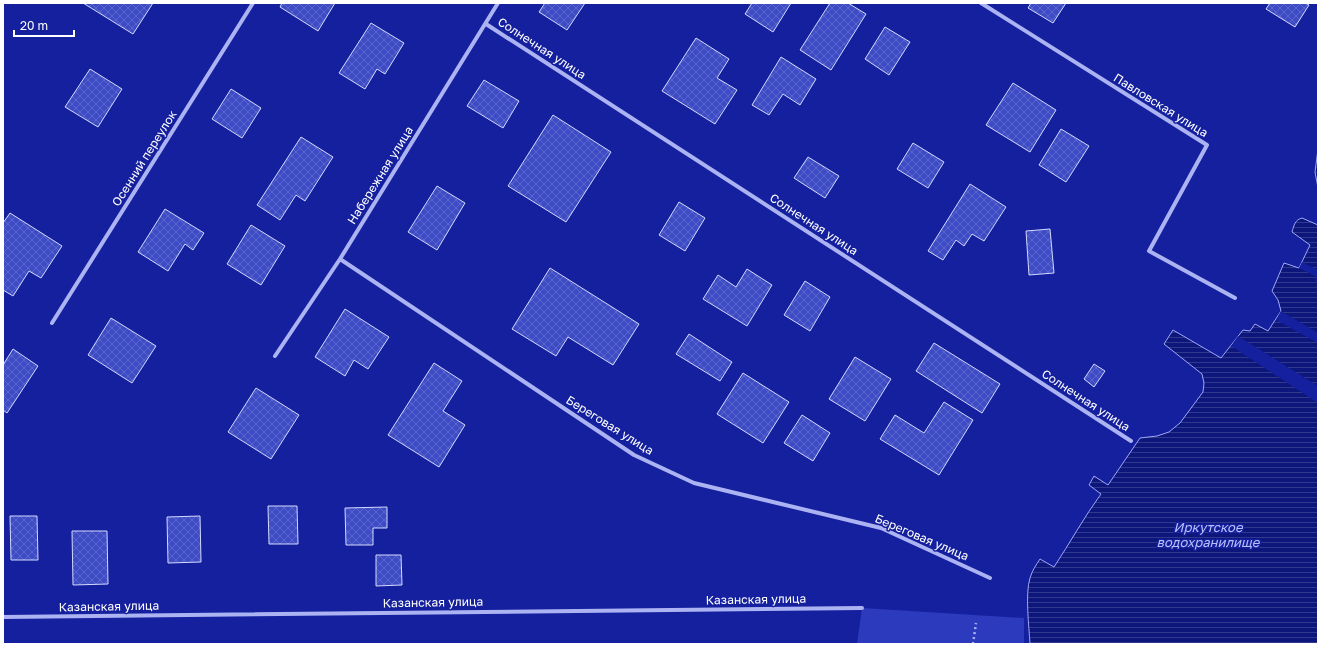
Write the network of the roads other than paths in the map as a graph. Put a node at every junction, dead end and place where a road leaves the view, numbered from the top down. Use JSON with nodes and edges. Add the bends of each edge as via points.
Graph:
{"nodes":[{"id":1,"x":253,"y":3,"type":"edge"},
{"id":2,"x":498,"y":3,"type":"edge"},
{"id":3,"x":981,"y":3,"type":"edge"},
{"id":4,"x":486,"y":24,"type":"junction"},
{"id":5,"x":340,"y":259,"type":"junction"},
{"id":6,"x":1235,"y":298,"type":"dead end"},
{"id":7,"x":52,"y":323,"type":"dead end"},
{"id":8,"x":275,"y":356,"type":"dead end"},
{"id":9,"x":1131,"y":441,"type":"dead end"},
{"id":10,"x":990,"y":578,"type":"dead end"},
{"id":11,"x":862,"y":608,"type":"dead end"},
{"id":12,"x":3,"y":617,"type":"edge"}],
"edges":[{"from":1,"to":7,"type":"street","name":"Осенний переулок"},
{"from":2,"to":4,"type":"street","name":"Набережная улица"},
{"from":3,"to":6,"type":"street","name":"Павловская улица","via":[[1207,145],[1149,251]]},
{"from":4,"to":5,"type":"street","name":"Набережная улица"},
{"from":4,"to":9,"type":"street","name":"Солнечная улица"},
{"from":5,"to":8,"type":"street","name":"Набережная улица"},
{"from":5,"to":10,"type":"street","name":"Береговая улица","via":[[634,455],[694,483],[881,528]]},
{"from":11,"to":12,"type":"street","name":"Казанская улица"}]}
